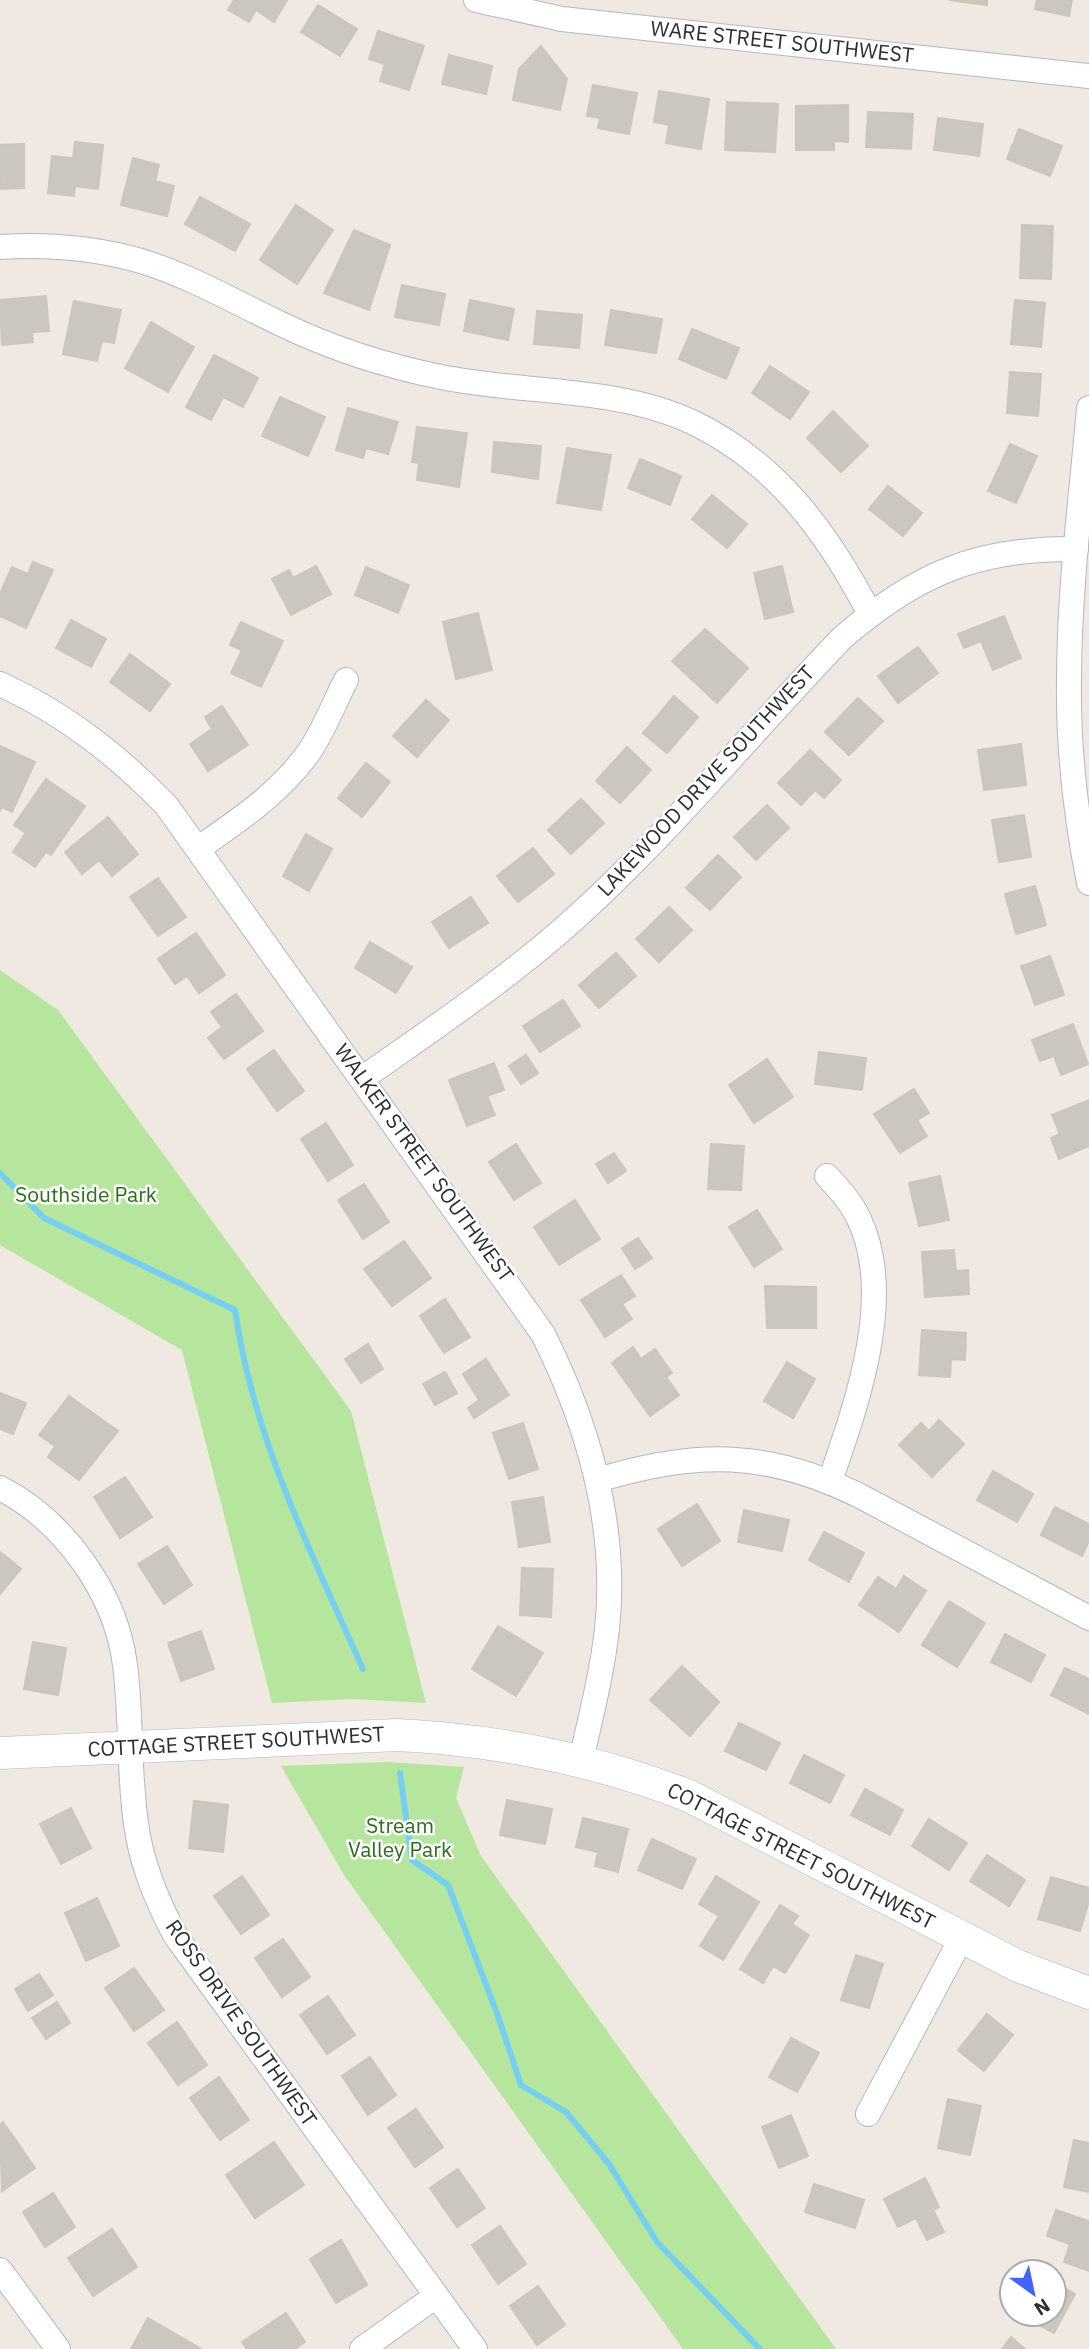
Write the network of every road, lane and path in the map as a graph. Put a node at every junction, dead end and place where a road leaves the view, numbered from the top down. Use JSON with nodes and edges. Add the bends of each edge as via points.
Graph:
{"nodes":[{"id":1,"x":476,"y":0,"type":"edge"},
{"id":2,"x":1089,"y":76,"type":"edge"},
{"id":3,"x":0,"y":247,"type":"edge"},
{"id":4,"x":1089,"y":408,"type":"edge"},
{"id":5,"x":1076,"y":549,"type":"junction"},
{"id":6,"x":870,"y":614,"type":"junction"},
{"id":7,"x":346,"y":680,"type":"dead end"},
{"id":8,"x":0,"y":684,"type":"edge"},
{"id":9,"x":1079,"y":703,"type":"edge"},
{"id":10,"x":199,"y":848,"type":"junction"},
{"id":11,"x":1089,"y":883,"type":"edge"},
{"id":12,"x":363,"y":1078,"type":"junction"},
{"id":13,"x":827,"y":1175,"type":"dead end"},
{"id":14,"x":598,"y":1480,"type":"junction"},
{"id":15,"x":830,"y":1481,"type":"junction"},
{"id":16,"x":0,"y":1488,"type":"edge"},
{"id":17,"x":1089,"y":1618,"type":"edge"},
{"id":18,"x":131,"y":1746,"type":"junction"},
{"id":19,"x":0,"y":1753,"type":"edge"},
{"id":20,"x":581,"y":1760,"type":"junction"},
{"id":21,"x":962,"y":1937,"type":"junction"},
{"id":22,"x":1089,"y":1993,"type":"edge"},
{"id":23,"x":868,"y":2114,"type":"dead end"},
{"id":24,"x":0,"y":2270,"type":"edge"},
{"id":25,"x":436,"y":2296,"type":"junction"},
{"id":26,"x":58,"y":2349,"type":"edge"},
{"id":27,"x":362,"y":2349,"type":"edge"},
{"id":28,"x":475,"y":2349,"type":"edge"}],
"edges":[{"from":1,"to":2,"type":"street","name":"WARE STREET SOUTHWEST","via":[[562,19]]},
{"from":3,"to":6,"type":"street","via":[[94,250],[141,261],[187,278],[284,326],[380,362],[501,387],[623,400],[695,424],[767,471],[798,501],[825,535]]},
{"from":4,"to":5,"type":"street"},
{"from":5,"to":6,"type":"street","name":"LAKEWOOD DRIVE SOUTHWEST","via":[[1028,549],[988,556],[902,592]]},
{"from":5,"to":9,"type":"street"},
{"from":6,"to":12,"type":"street","name":"LAKEWOOD DRIVE SOUTHWEST","via":[[562,930]]},
{"from":7,"to":10,"type":"street","via":[[310,751],[288,779]]},
{"from":8,"to":10,"type":"street","name":"WALKER STREET SOUTHWEST","via":[[88,733],[128,765]]},
{"from":9,"to":11,"type":"street","via":[[1074,786]]},
{"from":10,"to":12,"type":"street","name":"WALKER STREET SOUTHWEST"},
{"from":12,"to":14,"type":"street","name":"WALKER STREET SOUTHWEST","via":[[543,1334],[575,1404]]},
{"from":13,"to":15,"type":"street","via":[[859,1219],[872,1275],[867,1361]]},
{"from":14,"to":15,"type":"street","via":[[664,1463],[715,1458],[791,1468]]},
{"from":14,"to":20,"type":"street","name":"WALKER STREET SOUTHWEST","via":[[610,1579],[600,1674]]},
{"from":15,"to":17,"type":"street"},
{"from":16,"to":18,"type":"street","name":"ROSS DRIVE SOUTHWEST","via":[[39,1514],[67,1541],[107,1603],[125,1665]]},
{"from":18,"to":19,"type":"street","name":"COTTAGE STREET SOUTHWEST"},
{"from":18,"to":20,"type":"street","name":"COTTAGE STREET SOUTHWEST","via":[[397,1735],[474,1740]]},
{"from":18,"to":25,"type":"street","name":"ROSS DRIVE SOUTHWEST","via":[[136,1828],[158,1903],[175,1935]]},
{"from":20,"to":21,"type":"street","name":"COTTAGE STREET SOUTHWEST","via":[[689,1796]]},
{"from":21,"to":22,"type":"street","name":"COTTAGE STREET SOUTHWEST","via":[[1018,1966]]},
{"from":21,"to":23,"type":"street"},
{"from":24,"to":26,"type":"street"},
{"from":25,"to":27,"type":"street"},
{"from":25,"to":28,"type":"street","name":"ROSS DRIVE SOUTHWEST"}]}
